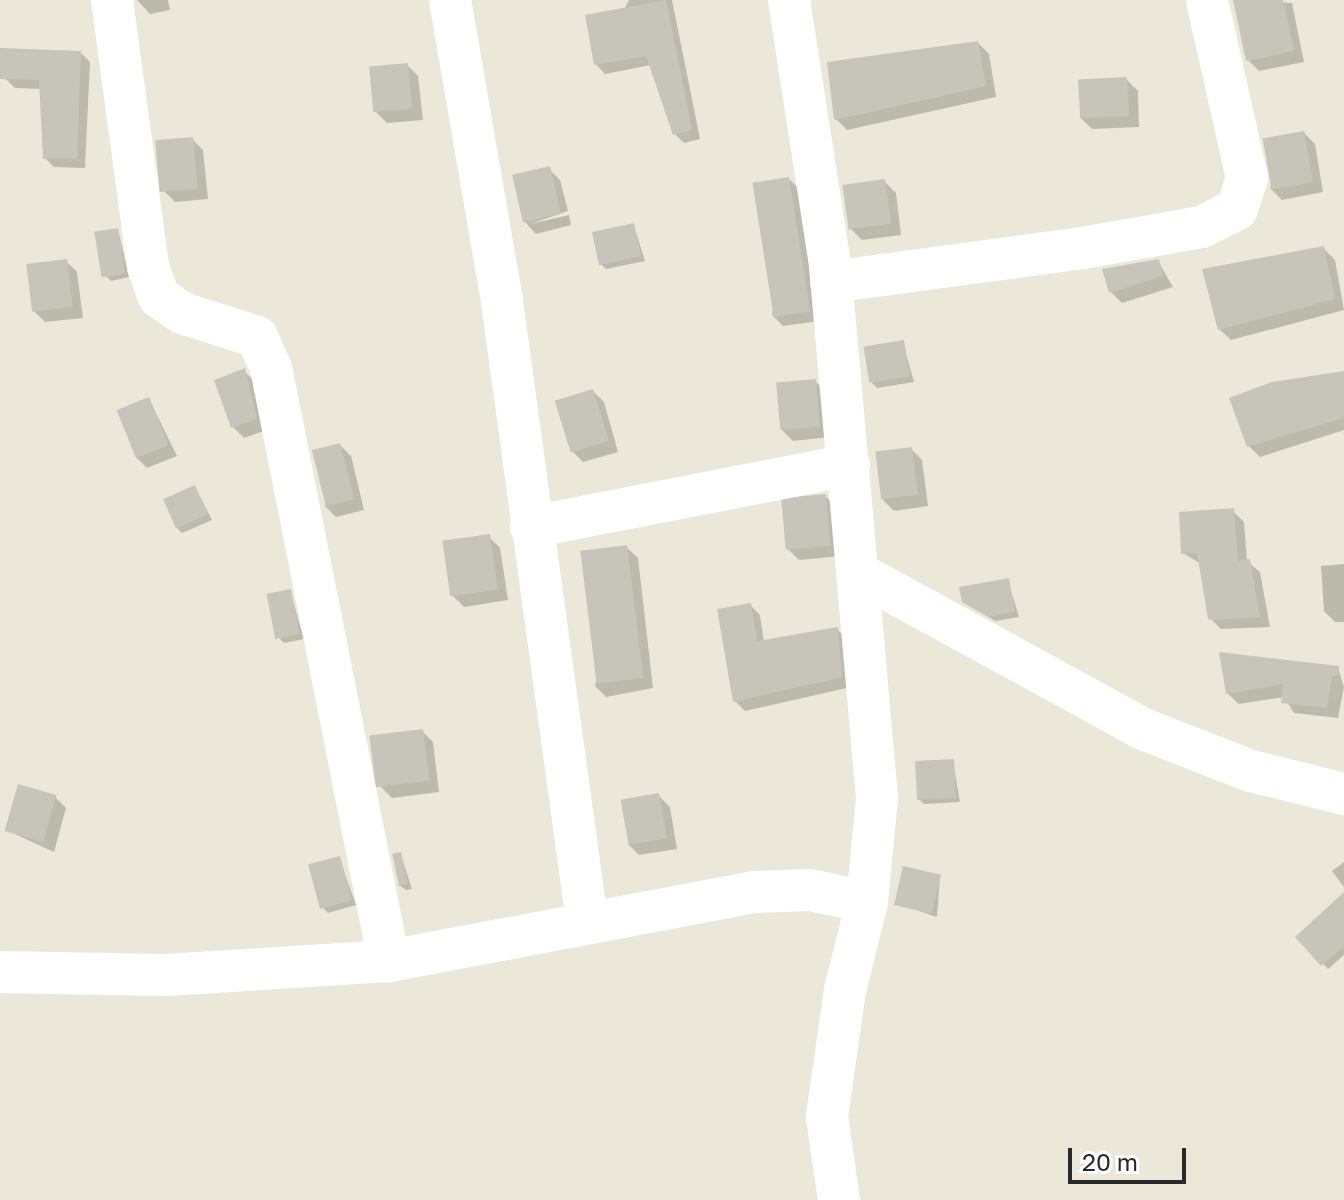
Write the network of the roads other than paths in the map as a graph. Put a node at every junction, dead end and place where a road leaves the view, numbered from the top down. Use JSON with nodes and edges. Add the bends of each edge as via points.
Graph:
{"nodes":[{"id":1,"x":112,"y":0,"type":"edge"},
{"id":2,"x":450,"y":0,"type":"edge"},
{"id":3,"x":789,"y":0,"type":"edge"},
{"id":4,"x":1207,"y":0,"type":"edge"},
{"id":5,"x":831,"y":282,"type":"junction"},
{"id":6,"x":849,"y":465,"type":"junction"},
{"id":7,"x":531,"y":527,"type":"junction"},
{"id":8,"x":860,"y":574,"type":"junction"},
{"id":9,"x":1344,"y":794,"type":"edge"},
{"id":10,"x":867,"y":902,"type":"junction"},
{"id":11,"x":587,"y":921,"type":"junction"},
{"id":12,"x":389,"y":961,"type":"junction"},
{"id":13,"x":0,"y":972,"type":"edge"},
{"id":14,"x":839,"y":1200,"type":"edge"}],
"edges":[{"from":1,"to":12,"type":"street","via":[[148,267],[159,297],[182,313],[257,337],[271,368]]},
{"from":2,"to":7,"type":"street","via":[[502,302]]},
{"from":3,"to":5,"type":"street"},
{"from":4,"to":5,"type":"street","via":[[1247,178],[1237,209],[1202,227],[1142,238]]},
{"from":5,"to":6,"type":"street"},
{"from":6,"to":7,"type":"street"},
{"from":6,"to":8,"type":"street"},
{"from":7,"to":11,"type":"street"},
{"from":8,"to":9,"type":"street","via":[[1143,729],[1251,771]]},
{"from":8,"to":10,"type":"street","via":[[877,798]]},
{"from":10,"to":11,"type":"street","via":[[810,890],[754,892]]},
{"from":10,"to":14,"type":"street","via":[[845,990],[827,1117]]},
{"from":11,"to":12,"type":"street"},
{"from":12,"to":13,"type":"street","via":[[166,975]]}]}
